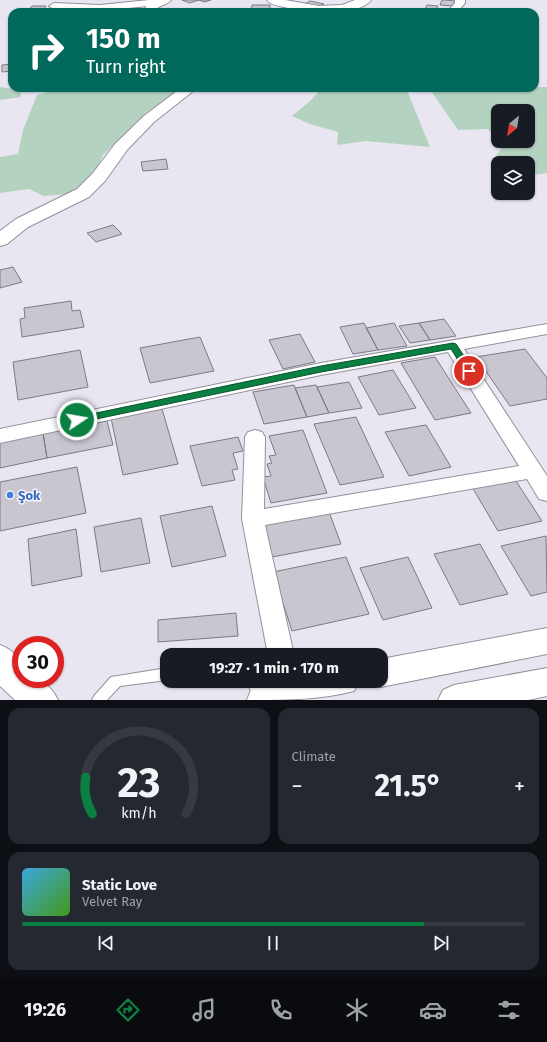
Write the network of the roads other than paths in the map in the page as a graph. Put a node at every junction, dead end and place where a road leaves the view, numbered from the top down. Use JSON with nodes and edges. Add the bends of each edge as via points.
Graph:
{"nodes":[{"id":1,"x":273,"y":0,"type":"edge"},
{"id":2,"x":365,"y":0,"type":"edge"},
{"id":3,"x":161,"y":1,"type":"edge"},
{"id":4,"x":54,"y":6,"type":"dead end"},
{"id":5,"x":150,"y":8,"type":"edge"},
{"id":6,"x":302,"y":8,"type":"edge"},
{"id":7,"x":346,"y":8,"type":"edge"},
{"id":8,"x":185,"y":92,"type":"edge"},
{"id":9,"x":0,"y":240,"type":"edge"},
{"id":10,"x":547,"y":329,"type":"edge"},
{"id":11,"x":453,"y":346,"type":"junction"},
{"id":12,"x":0,"y":436,"type":"edge"},
{"id":13,"x":255,"y":437,"type":"dead end"},
{"id":14,"x":533,"y":471,"type":"junction"},
{"id":15,"x":547,"y":493,"type":"edge"},
{"id":16,"x":253,"y":519,"type":"junction"},
{"id":17,"x":547,"y":641,"type":"edge"},
{"id":18,"x":280,"y":648,"type":"edge"},
{"id":19,"x":0,"y":659,"type":"edge"},
{"id":20,"x":388,"y":672,"type":"edge"},
{"id":21,"x":160,"y":675,"type":"edge"},
{"id":22,"x":547,"y":682,"type":"edge"},
{"id":23,"x":286,"y":688,"type":"edge"},
{"id":24,"x":270,"y":690,"type":"edge"},
{"id":25,"x":33,"y":698,"type":"edge"},
{"id":26,"x":99,"y":700,"type":"edge"},
{"id":27,"x":454,"y":700,"type":"edge"}],
"edges":[{"from":1,"to":6,"type":"main road"},
{"from":2,"to":7,"type":"main road"},
{"from":3,"to":4,"type":"street","via":[[100,8]]},
{"from":3,"to":5,"type":"main road"},
{"from":8,"to":9,"type":"main road","via":[[149,119],[121,147],[99,177],[83,193],[22,223]]},
{"from":10,"to":11,"type":"street"},
{"from":11,"to":12,"type":"street","via":[[321,369]]},
{"from":11,"to":14,"type":"street"},
{"from":13,"to":16,"type":"street"},
{"from":14,"to":15,"type":"street"},
{"from":14,"to":16,"type":"street"},
{"from":16,"to":18,"type":"street"},
{"from":17,"to":20,"type":"main road"},
{"from":19,"to":25,"type":"main road","via":[[7,673]]},
{"from":21,"to":26,"type":"lane","via":[[116,681]]},
{"from":22,"to":27,"type":"main road"},
{"from":23,"to":24,"type":"main road"}]}
